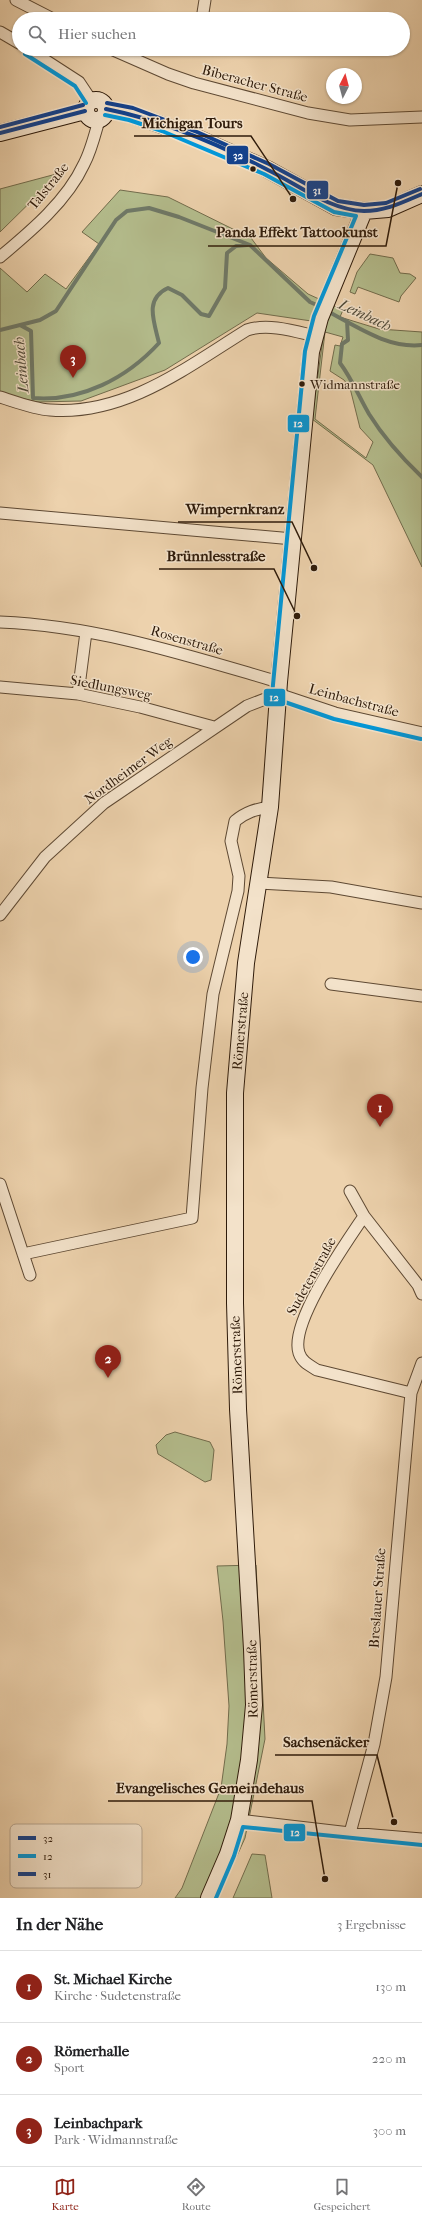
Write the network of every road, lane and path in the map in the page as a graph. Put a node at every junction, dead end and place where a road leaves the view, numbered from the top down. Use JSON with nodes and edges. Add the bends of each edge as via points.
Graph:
{"nodes":[{"id":1,"x":16,"y":0,"type":"edge"},
{"id":2,"x":205,"y":0,"type":"edge"},
{"id":3,"x":39,"y":12,"type":"edge"},
{"id":4,"x":203,"y":12,"type":"edge"},
{"id":5,"x":0,"y":32,"type":"edge"},
{"id":6,"x":12,"y":39,"type":"edge"},
{"id":7,"x":39,"y":56,"type":"edge"},
{"id":8,"x":127,"y":56,"type":"edge"},
{"id":9,"x":88,"y":106,"type":"junction"},
{"id":10,"x":102,"y":115,"type":"junction"},
{"id":11,"x":422,"y":117,"type":"edge"},
{"id":12,"x":0,"y":133,"type":"edge"},
{"id":13,"x":422,"y":194,"type":"edge"},
{"id":14,"x":364,"y":212,"type":"junction"},
{"id":15,"x":0,"y":257,"type":"edge"},
{"id":16,"x":315,"y":336,"type":"junction"},
{"id":17,"x":0,"y":397,"type":"edge"},
{"id":18,"x":0,"y":513,"type":"edge"},
{"id":19,"x":292,"y":539,"type":"junction"},
{"id":20,"x":0,"y":622,"type":"edge"},
{"id":21,"x":86,"y":632,"type":"junction"},
{"id":22,"x":0,"y":687,"type":"edge"},
{"id":23,"x":279,"y":688,"type":"junction"},
{"id":24,"x":78,"y":694,"type":"junction"},
{"id":25,"x":214,"y":727,"type":"junction"},
{"id":26,"x":422,"y":734,"type":"edge"},
{"id":27,"x":270,"y":807,"type":"junction"},
{"id":28,"x":259,"y":883,"type":"junction"},
{"id":29,"x":422,"y":902,"type":"edge"},
{"id":30,"x":0,"y":915,"type":"edge"},
{"id":31,"x":332,"y":984,"type":"dead end"},
{"id":32,"x":422,"y":996,"type":"edge"},
{"id":33,"x":0,"y":1184,"type":"edge"},
{"id":34,"x":350,"y":1191,"type":"dead end"},
{"id":35,"x":364,"y":1216,"type":"junction"},
{"id":36,"x":23,"y":1254,"type":"junction"},
{"id":37,"x":30,"y":1275,"type":"dead end"},
{"id":38,"x":422,"y":1294,"type":"edge"},
{"id":39,"x":422,"y":1363,"type":"edge"},
{"id":40,"x":411,"y":1393,"type":"junction"},
{"id":41,"x":239,"y":1820,"type":"junction"},
{"id":42,"x":350,"y":1833,"type":"junction"},
{"id":43,"x":422,"y":1839,"type":"edge"},
{"id":44,"x":209,"y":1898,"type":"edge"}],
"edges":[{"from":1,"to":3,"type":"street"},
{"from":2,"to":4,"type":"street"},
{"from":5,"to":6,"type":"street"},
{"from":7,"to":9,"type":"street","via":[[79,82]]},
{"from":8,"to":11,"type":"street","name":"Biberacher Straße","via":[[194,83],[308,113],[350,120]]},
{"from":9,"to":10,"type":"main road","via":[[87,116],[92,120]]},
{"from":9,"to":12,"type":"main road"},
{"from":10,"to":14,"type":"main road","via":[[131,114],[164,124],[267,169],[336,207]]},
{"from":10,"to":15,"type":"street","name":"Talstraße","via":[[84,164],[64,196]]},
{"from":13,"to":14,"type":"main road","via":[[388,209]]},
{"from":14,"to":16,"type":"main road","name":"Römerstraße"},
{"from":16,"to":17,"type":"street","via":[[257,326],[132,397],[84,410],[49,410]]},
{"from":16,"to":19,"type":"main road","name":"Römerstraße","via":[[305,405]]},
{"from":18,"to":19,"type":"street"},
{"from":19,"to":23,"type":"main road","name":"Römerstraße"},
{"from":20,"to":21,"type":"street","name":"Rosenstraße"},
{"from":21,"to":23,"type":"street","name":"Rosenstraße","via":[[150,644]]},
{"from":21,"to":24,"type":"street"},
{"from":22,"to":24,"type":"street","name":"Siedlungsweg"},
{"from":23,"to":25,"type":"street","name":"Nordheimer Weg"},
{"from":23,"to":26,"type":"street","name":"Leinbachstraße","via":[[335,713]]},
{"from":23,"to":27,"type":"main road","name":"Römerstraße"},
{"from":24,"to":25,"type":"street","name":"Siedlungsweg"},
{"from":25,"to":30,"type":"street","name":"Nordheimer Weg","via":[[104,803],[45,857]]},
{"from":27,"to":28,"type":"main road","name":"Römerstraße"},
{"from":27,"to":36,"type":"street","name":"Römerstraße","via":[[244,814],[235,821],[231,841],[239,876],[238,891],[213,994],[202,1088],[192,1218]]},
{"from":28,"to":29,"type":"street","via":[[331,887]]},
{"from":28,"to":41,"type":"main road","name":"Römerstraße","via":[[246,963],[235,1101],[238,1409],[254,1705],[250,1760]]},
{"from":31,"to":32,"type":"street"},
{"from":33,"to":36,"type":"street"},
{"from":34,"to":35,"type":"street"},
{"from":35,"to":38,"type":"street","via":[[418,1285]]},
{"from":35,"to":40,"type":"street","name":"Sudetenstraße","via":[[306,1312],[298,1334],[299,1353],[304,1362],[317,1370]]},
{"from":36,"to":37,"type":"street"},
{"from":39,"to":40,"type":"street","name":"Breslauer Straße"},
{"from":40,"to":42,"type":"street","name":"Breslauer Straße","via":[[386,1677],[375,1738]]},
{"from":41,"to":42,"type":"street"},
{"from":41,"to":44,"type":"main road","name":"Römerstraße"},
{"from":42,"to":43,"type":"street"}]}
